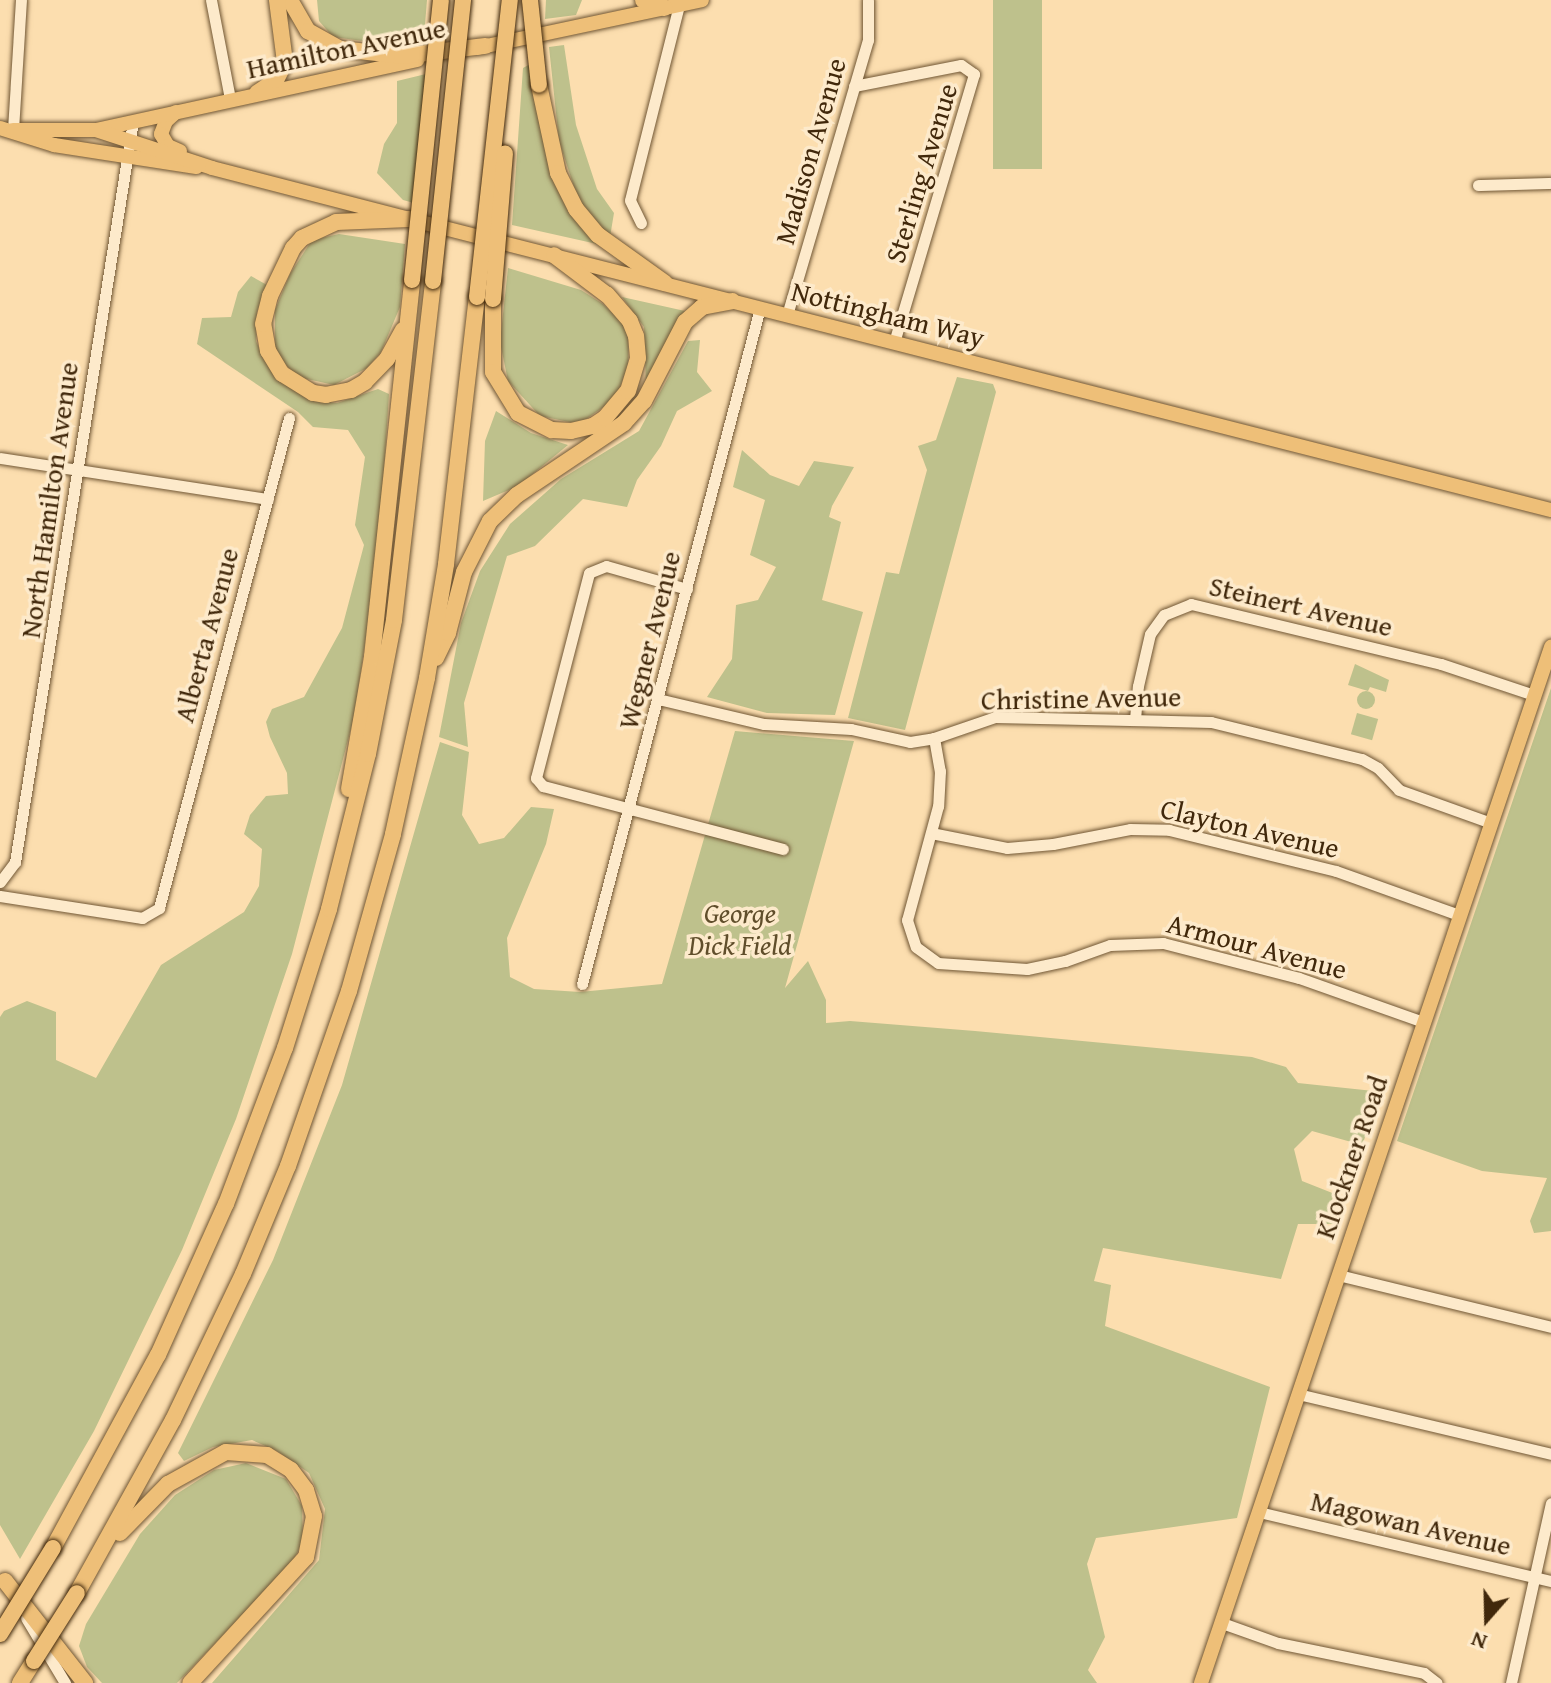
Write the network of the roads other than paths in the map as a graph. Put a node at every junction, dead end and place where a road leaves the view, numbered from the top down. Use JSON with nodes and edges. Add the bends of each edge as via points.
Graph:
{"nodes":[{"id":1,"x":21,"y":0,"type":"edge"},
{"id":2,"x":211,"y":0,"type":"edge"},
{"id":3,"x":277,"y":0,"type":"edge"},
{"id":4,"x":290,"y":0,"type":"edge"},
{"id":5,"x":432,"y":0,"type":"edge"},
{"id":6,"x":441,"y":0,"type":"edge"},
{"id":7,"x":463,"y":0,"type":"edge"},
{"id":8,"x":510,"y":0,"type":"edge"},
{"id":9,"x":530,"y":0,"type":"edge"},
{"id":10,"x":643,"y":0,"type":"edge"},
{"id":11,"x":702,"y":0,"type":"edge"},
{"id":12,"x":868,"y":0,"type":"edge"},
{"id":13,"x":672,"y":6,"type":"junction"},
{"id":14,"x":485,"y":46,"type":"junction"},
{"id":15,"x":854,"y":86,"type":"junction"},
{"id":16,"x":257,"y":93,"type":"junction"},
{"id":17,"x":230,"y":99,"type":"junction"},
{"id":18,"x":430,"y":103,"type":"junction"},
{"id":19,"x":178,"y":110,"type":"junction"},
{"id":20,"x":133,"y":121,"type":"junction"},
{"id":21,"x":6,"y":129,"type":"edge"},
{"id":22,"x":96,"y":130,"type":"junction"},
{"id":23,"x":129,"y":150,"type":"junction"},
{"id":24,"x":212,"y":168,"type":"junction"},
{"id":25,"x":1551,"y":183,"type":"edge"},
{"id":26,"x":1478,"y":185,"type":"dead end"},
{"id":27,"x":409,"y":219,"type":"junction"},
{"id":28,"x":641,"y":223,"type":"dead end"},
{"id":29,"x":554,"y":255,"type":"junction"},
{"id":30,"x":665,"y":283,"type":"junction"},
{"id":31,"x":485,"y":298,"type":"junction"},
{"id":32,"x":732,"y":301,"type":"junction"},
{"id":33,"x":760,"y":308,"type":"junction"},
{"id":34,"x":787,"y":315,"type":"junction"},
{"id":35,"x":409,"y":318,"type":"junction"},
{"id":36,"x":894,"y":342,"type":"junction"},
{"id":37,"x":289,"y":418,"type":"dead end"},
{"id":38,"x":0,"y":458,"type":"edge"},
{"id":39,"x":79,"y":471,"type":"junction"},
{"id":40,"x":268,"y":499,"type":"junction"},
{"id":41,"x":1551,"y":510,"type":"edge"},
{"id":42,"x":687,"y":589,"type":"junction"},
{"id":43,"x":1551,"y":647,"type":"edge"},
{"id":44,"x":427,"y":678,"type":"junction"},
{"id":45,"x":1534,"y":695,"type":"junction"},
{"id":46,"x":658,"y":699,"type":"junction"},
{"id":47,"x":1135,"y":719,"type":"junction"},
{"id":48,"x":934,"y":738,"type":"junction"},
{"id":49,"x":630,"y":809,"type":"junction"},
{"id":50,"x":1491,"y":823,"type":"junction"},
{"id":51,"x":931,"y":833,"type":"junction"},
{"id":52,"x":783,"y":849,"type":"dead end"},
{"id":53,"x":0,"y":882,"type":"edge"},
{"id":54,"x":0,"y":896,"type":"edge"},
{"id":55,"x":329,"y":909,"type":"junction"},
{"id":56,"x":1459,"y":915,"type":"junction"},
{"id":57,"x":582,"y":984,"type":"dead end"},
{"id":58,"x":1423,"y":1022,"type":"junction"},
{"id":59,"x":1338,"y":1275,"type":"junction"},
{"id":60,"x":1551,"y":1327,"type":"edge"},
{"id":61,"x":1298,"y":1394,"type":"junction"},
{"id":62,"x":1551,"y":1454,"type":"edge"},
{"id":63,"x":1551,"y":1503,"type":"edge"},
{"id":64,"x":1259,"y":1512,"type":"junction"},
{"id":65,"x":3,"y":1577,"type":"edge"},
{"id":66,"x":1533,"y":1577,"type":"junction"},
{"id":67,"x":1551,"y":1581,"type":"edge"},
{"id":68,"x":77,"y":1593,"type":"junction"},
{"id":69,"x":1222,"y":1623,"type":"junction"},
{"id":70,"x":0,"y":1634,"type":"edge"},
{"id":71,"x":20,"y":1683,"type":"edge"},
{"id":72,"x":65,"y":1683,"type":"edge"},
{"id":73,"x":85,"y":1683,"type":"edge"},
{"id":74,"x":190,"y":1683,"type":"edge"},
{"id":75,"x":1201,"y":1683,"type":"edge"},
{"id":76,"x":1437,"y":1683,"type":"edge"},
{"id":77,"x":1511,"y":1683,"type":"edge"}],
"edges":[{"from":1,"to":21,"type":"street"},
{"from":2,"to":17,"type":"street"},
{"from":3,"to":16,"type":"highway","via":[[285,62],[276,80]]},
{"from":4,"to":14,"type":"highway","via":[[308,31],[341,49],[402,56]]},
{"from":5,"to":18,"type":"highway","bridge":true},
{"from":6,"to":18,"type":"highway","bridge":true},
{"from":7,"to":55,"type":"highway","bridge":true,"via":[[394,620],[368,754]]},
{"from":8,"to":31,"type":"highway","bridge":true,"via":[[497,121],[505,153]]},
{"from":9,"to":30,"type":"highway","bridge":true,"via":[[539,85],[558,173],[576,209],[598,235]]},
{"from":10,"to":13,"type":"highway"},
{"from":11,"to":13,"type":"main road","name":"Hamilton Avenue"},
{"from":12,"to":15,"type":"street","name":"Madison Avenue","via":[[868,40]]},
{"from":13,"to":14,"type":"main road","name":"Hamilton Avenue"},
{"from":13,"to":28,"type":"street","via":[[630,200]]},
{"from":14,"to":16,"type":"main road","name":"Hamilton Avenue"},
{"from":15,"to":34,"type":"street","name":"Madison Avenue"},
{"from":15,"to":36,"type":"street","name":"Sterling Avenue","via":[[967,66],[975,79]]},
{"from":16,"to":17,"type":"main road","name":"Hamilton Avenue"},
{"from":17,"to":19,"type":"main road","name":"Hamilton Avenue"},
{"from":18,"to":35,"type":"highway","bridge":true},
{"from":19,"to":20,"type":"main road","name":"Hamilton Avenue"},
{"from":19,"to":24,"type":"main road","via":[[162,128],[162,140]]},
{"from":20,"to":22,"type":"main road","name":"Hamilton Avenue"},
{"from":20,"to":23,"type":"street","name":"North Hamilton Avenue"},
{"from":21,"to":22,"type":"main road"},
{"from":21,"to":23,"type":"main road","name":"Nottingham Way","via":[[54,145]]},
{"from":22,"to":23,"type":"main road","name":"Nottingham Way"},
{"from":23,"to":24,"type":"main road","name":"Nottingham Way","via":[[182,167]]},
{"from":23,"to":39,"type":"street","name":"North Hamilton Avenue"},
{"from":24,"to":27,"type":"main road","name":"Nottingham Way"},
{"from":25,"to":26,"type":"street"},
{"from":27,"to":29,"type":"main road","name":"Nottingham Way"},
{"from":27,"to":35,"type":"highway","via":[[336,222],[302,238],[270,296],[264,338],[274,364],[292,383],[313,393],[337,394],[377,371]]},
{"from":29,"to":30,"type":"main road","name":"Nottingham Way"},
{"from":29,"to":31,"type":"highway","via":[[607,295],[636,336],[638,358],[628,391],[593,426],[552,430],[518,413],[493,372]]},
{"from":30,"to":32,"type":"main road","name":"Nottingham Way"},
{"from":31,"to":44,"type":"highway"},
{"from":32,"to":33,"type":"main road","name":"Nottingham Way"},
{"from":32,"to":44,"type":"highway","via":[[702,307],[685,322],[644,401],[624,423],[517,495],[490,521],[468,563],[448,633]]},
{"from":33,"to":34,"type":"main road","name":"Nottingham Way"},
{"from":33,"to":42,"type":"street","name":"Wegner Avenue"},
{"from":34,"to":36,"type":"main road","name":"Nottingham Way"},
{"from":35,"to":55,"type":"highway","via":[[372,657]]},
{"from":36,"to":41,"type":"main road","name":"Nottingham Way"},
{"from":37,"to":40,"type":"street","name":"Alberta Avenue"},
{"from":38,"to":39,"type":"street"},
{"from":39,"to":40,"type":"street"},
{"from":39,"to":53,"type":"street","name":"North Hamilton Avenue","via":[[15,862]]},
{"from":40,"to":54,"type":"street","name":"Alberta Avenue","via":[[159,908],[149,917]]},
{"from":42,"to":46,"type":"street","name":"Wegner Avenue"},
{"from":42,"to":49,"type":"street","via":[[606,566],[589,573],[537,767],[536,778],[543,786]]},
{"from":43,"to":45,"type":"main road","name":"Klockner Road"},
{"from":44,"to":68,"type":"highway","via":[[365,939],[288,1166],[197,1371]]},
{"from":45,"to":47,"type":"street","name":"Steinert Avenue","via":[[1441,664],[1191,604],[1164,615],[1150,634]]},
{"from":45,"to":50,"type":"main road","name":"Klockner Road"},
{"from":46,"to":48,"type":"street","name":"Christine Avenue","via":[[764,724],[851,729],[910,742]]},
{"from":46,"to":49,"type":"street","name":"Wegner Avenue"},
{"from":47,"to":48,"type":"street","name":"Christine Avenue","via":[[995,717]]},
{"from":47,"to":50,"type":"street","name":"Christine Avenue","via":[[1211,722],[1362,759],[1399,790]]},
{"from":48,"to":51,"type":"street","name":"Armour Avenue","via":[[940,787]]},
{"from":49,"to":52,"type":"street"},
{"from":49,"to":57,"type":"street","name":"Wegner Avenue"},
{"from":50,"to":56,"type":"main road","name":"Klockner Road"},
{"from":51,"to":56,"type":"street","name":"Clayton Avenue","via":[[1007,848],[1130,829],[1169,830],[1336,871]]},
{"from":51,"to":58,"type":"street","name":"Armour Avenue","via":[[907,930],[916,947],[938,963],[1027,969],[1110,945],[1163,943],[1299,978]]},
{"from":55,"to":70,"type":"highway","bridge":true,"via":[[285,1048],[226,1204],[158,1355]]},
{"from":56,"to":58,"type":"main road","name":"Klockner Road"},
{"from":58,"to":59,"type":"main road","name":"Klockner Road"},
{"from":59,"to":60,"type":"street"},
{"from":59,"to":61,"type":"main road","name":"Klockner Road"},
{"from":61,"to":62,"type":"street"},
{"from":61,"to":64,"type":"main road","name":"Klockner Road"},
{"from":63,"to":66,"type":"street"},
{"from":64,"to":66,"type":"street","name":"Magowan Avenue"},
{"from":64,"to":69,"type":"main road","name":"Klockner Road"},
{"from":65,"to":72,"type":"street"},
{"from":65,"to":73,"type":"highway"},
{"from":66,"to":67,"type":"street","name":"Magowan Avenue"},
{"from":66,"to":77,"type":"street"},
{"from":68,"to":71,"type":"highway","bridge":true},
{"from":68,"to":74,"type":"highway","via":[[129,1522],[158,1493],[212,1456],[241,1450],[267,1455],[291,1470],[306,1490],[314,1516],[306,1557]]},
{"from":69,"to":75,"type":"main road","name":"Klockner Road"},
{"from":69,"to":76,"type":"street","via":[[1278,1643],[1429,1675]]}]}
